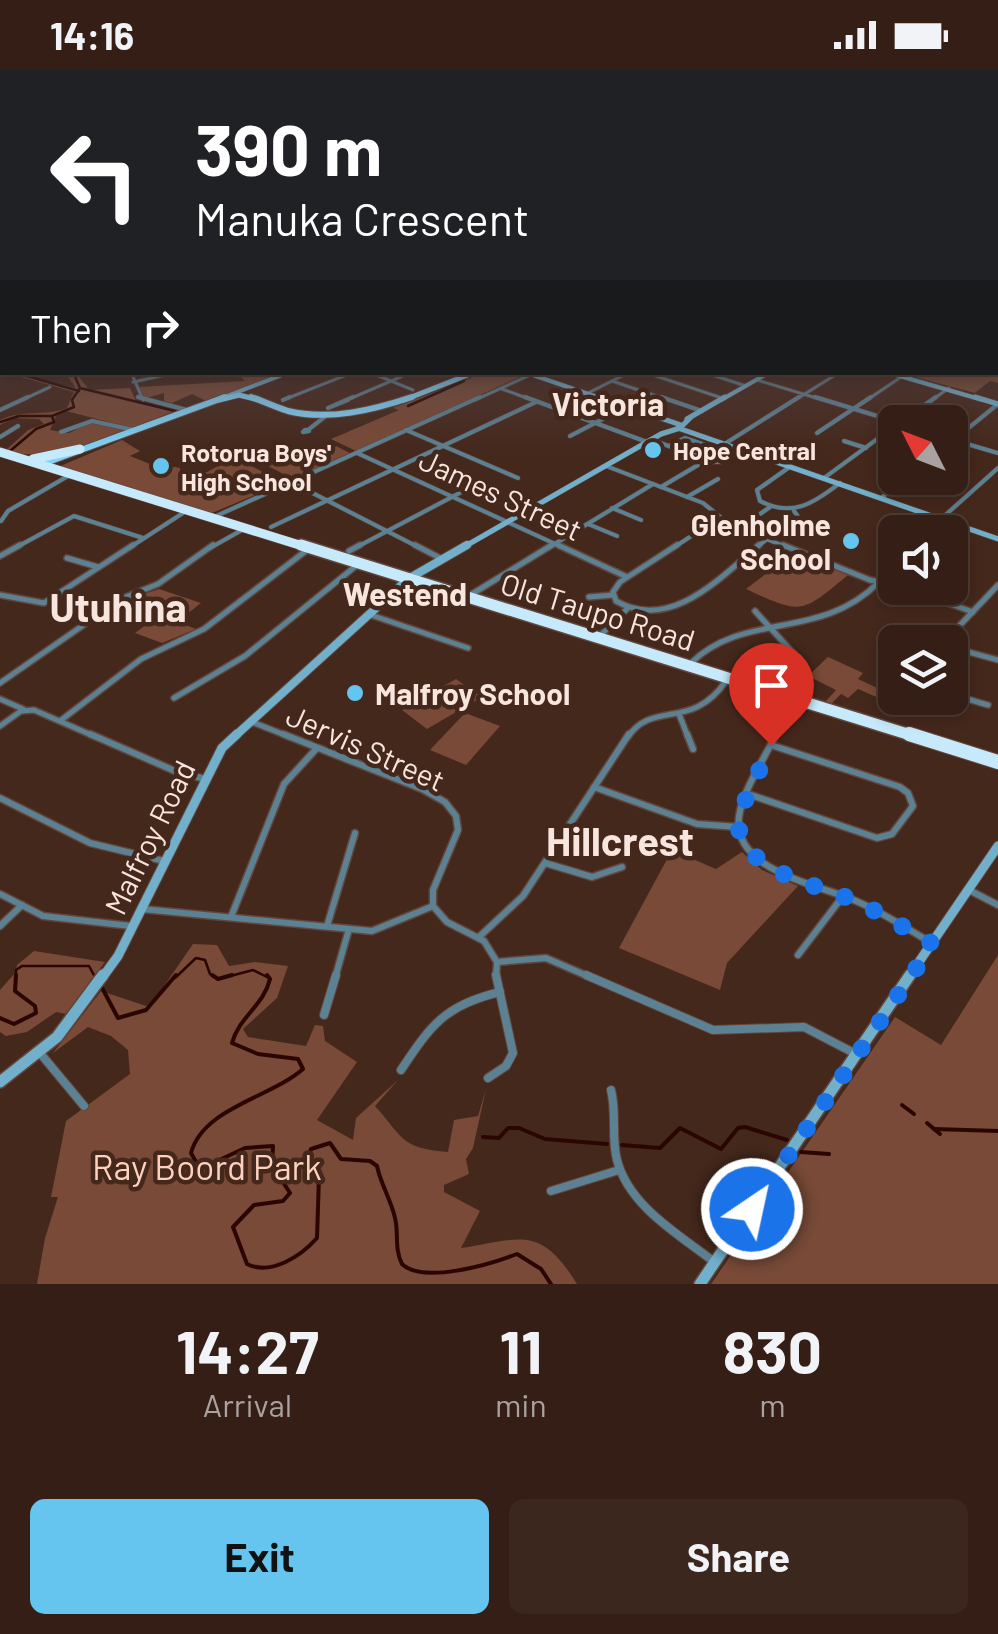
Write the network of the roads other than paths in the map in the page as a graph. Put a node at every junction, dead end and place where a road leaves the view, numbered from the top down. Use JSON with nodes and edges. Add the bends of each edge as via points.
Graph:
{"nodes":[{"id":1,"x":132,"y":375,"type":"edge"},
{"id":2,"x":166,"y":375,"type":"edge"},
{"id":3,"x":282,"y":375,"type":"edge"},
{"id":4,"x":346,"y":375,"type":"edge"},
{"id":5,"x":376,"y":375,"type":"edge"},
{"id":6,"x":408,"y":375,"type":"edge"},
{"id":7,"x":473,"y":375,"type":"edge"},
{"id":8,"x":525,"y":375,"type":"edge"},
{"id":9,"x":530,"y":375,"type":"edge"},
{"id":10,"x":624,"y":375,"type":"edge"},
{"id":11,"x":653,"y":375,"type":"edge"},
{"id":12,"x":712,"y":375,"type":"edge"},
{"id":13,"x":763,"y":375,"type":"edge"},
{"id":14,"x":835,"y":375,"type":"edge"},
{"id":15,"x":899,"y":375,"type":"edge"},
{"id":16,"x":903,"y":376,"type":"junction"},
{"id":17,"x":757,"y":380,"type":"junction"},
{"id":18,"x":612,"y":381,"type":"junction"},
{"id":19,"x":134,"y":382,"type":"junction"},
{"id":20,"x":392,"y":382,"type":"junction"},
{"id":21,"x":50,"y":386,"type":"dead end"},
{"id":22,"x":746,"y":386,"type":"junction"},
{"id":23,"x":250,"y":387,"type":"junction"},
{"id":24,"x":500,"y":388,"type":"junction"},
{"id":25,"x":947,"y":389,"type":"junction"},
{"id":26,"x":414,"y":390,"type":"dead end"},
{"id":27,"x":586,"y":394,"type":"junction"},
{"id":28,"x":805,"y":394,"type":"junction"},
{"id":29,"x":242,"y":395,"type":"junction"},
{"id":30,"x":256,"y":398,"type":"junction"},
{"id":31,"x":724,"y":398,"type":"junction"},
{"id":32,"x":283,"y":400,"type":"dead end"},
{"id":33,"x":216,"y":401,"type":"junction"},
{"id":34,"x":536,"y":402,"type":"junction"},
{"id":35,"x":998,"y":403,"type":"edge"},
{"id":36,"x":925,"y":405,"type":"edge"},
{"id":37,"x":624,"y":408,"type":"junction"},
{"id":38,"x":1,"y":409,"type":"edge"},
{"id":39,"x":854,"y":409,"type":"junction"},
{"id":40,"x":357,"y":410,"type":"junction"},
{"id":41,"x":189,"y":411,"type":"junction"},
{"id":42,"x":702,"y":411,"type":"junction"},
{"id":43,"x":326,"y":417,"type":"junction"},
{"id":44,"x":878,"y":417,"type":"edge"},
{"id":45,"x":594,"y":423,"type":"junction"},
{"id":46,"x":18,"y":426,"type":"dead end"},
{"id":47,"x":676,"y":426,"type":"junction"},
{"id":48,"x":968,"y":427,"type":"edge"},
{"id":49,"x":134,"y":430,"type":"junction"},
{"id":50,"x":308,"y":430,"type":"dead end"},
{"id":51,"x":406,"y":430,"type":"junction"},
{"id":52,"x":61,"y":432,"type":"dead end"},
{"id":53,"x":816,"y":433,"type":"dead end"},
{"id":54,"x":570,"y":436,"type":"dead end"},
{"id":55,"x":0,"y":437,"type":"edge"},
{"id":56,"x":878,"y":439,"type":"edge"},
{"id":57,"x":649,"y":441,"type":"junction"},
{"id":58,"x":844,"y":441,"type":"dead end"},
{"id":59,"x":726,"y":443,"type":"junction"},
{"id":60,"x":968,"y":445,"type":"edge"},
{"id":61,"x":443,"y":446,"type":"junction"},
{"id":62,"x":669,"y":446,"type":"junction"},
{"id":63,"x":739,"y":448,"type":"junction"},
{"id":64,"x":866,"y":448,"type":"junction"},
{"id":65,"x":80,"y":449,"type":"junction"},
{"id":66,"x":356,"y":452,"type":"junction"},
{"id":67,"x":998,"y":453,"type":"edge"},
{"id":68,"x":732,"y":454,"type":"junction"},
{"id":69,"x":4,"y":455,"type":"edge"},
{"id":70,"x":24,"y":460,"type":"junction"},
{"id":71,"x":686,"y":465,"type":"dead end"},
{"id":72,"x":40,"y":466,"type":"junction"},
{"id":73,"x":606,"y":466,"type":"junction"},
{"id":74,"x":791,"y":466,"type":"junction"},
{"id":75,"x":998,"y":468,"type":"edge"},
{"id":76,"x":393,"y":470,"type":"junction"},
{"id":77,"x":68,"y":476,"type":"junction"},
{"id":78,"x":518,"y":478,"type":"dead end"},
{"id":79,"x":824,"y":478,"type":"junction"},
{"id":80,"x":718,"y":480,"type":"dead end"},
{"id":81,"x":96,"y":481,"type":"junction"},
{"id":82,"x":291,"y":482,"type":"junction"},
{"id":83,"x":653,"y":484,"type":"junction"},
{"id":84,"x":840,"y":484,"type":"junction"},
{"id":85,"x":662,"y":487,"type":"junction"},
{"id":86,"x":471,"y":488,"type":"dead end"},
{"id":87,"x":125,"y":492,"type":"junction"},
{"id":88,"x":885,"y":495,"type":"edge"},
{"id":89,"x":452,"y":497,"type":"junction"},
{"id":90,"x":687,"y":497,"type":"junction"},
{"id":91,"x":881,"y":498,"type":"junction"},
{"id":92,"x":327,"y":501,"type":"junction"},
{"id":93,"x":770,"y":507,"type":"junction"},
{"id":94,"x":612,"y":508,"type":"junction"},
{"id":95,"x":794,"y":511,"type":"junction"},
{"id":96,"x":181,"y":512,"type":"junction"},
{"id":97,"x":930,"y":515,"type":"edge"},
{"id":98,"x":945,"y":515,"type":"edge"},
{"id":99,"x":719,"y":518,"type":"junction"},
{"id":100,"x":212,"y":519,"type":"junction"},
{"id":101,"x":641,"y":520,"type":"dead end"},
{"id":102,"x":1,"y":521,"type":"edge"},
{"id":103,"x":507,"y":522,"type":"junction"},
{"id":104,"x":802,"y":522,"type":"dead end"},
{"id":105,"x":588,"y":524,"type":"junction"},
{"id":106,"x":740,"y":528,"type":"junction"},
{"id":107,"x":968,"y":528,"type":"edge"},
{"id":108,"x":234,"y":531,"type":"junction"},
{"id":109,"x":387,"y":531,"type":"junction"},
{"id":110,"x":271,"y":534,"type":"junction"},
{"id":111,"x":616,"y":536,"type":"dead end"},
{"id":112,"x":144,"y":538,"type":"junction"},
{"id":113,"x":767,"y":539,"type":"junction"},
{"id":114,"x":998,"y":539,"type":"edge"},
{"id":115,"x":555,"y":544,"type":"junction"},
{"id":116,"x":307,"y":549,"type":"junction"},
{"id":117,"x":348,"y":552,"type":"dead end"},
{"id":118,"x":0,"y":556,"type":"edge"},
{"id":119,"x":67,"y":558,"type":"dead end"},
{"id":120,"x":442,"y":559,"type":"junction"},
{"id":121,"x":353,"y":566,"type":"junction"},
{"id":122,"x":99,"y":567,"type":"junction"},
{"id":123,"x":628,"y":577,"type":"junction"},
{"id":124,"x":408,"y":578,"type":"junction"},
{"id":125,"x":878,"y":582,"type":"joint"},
{"id":126,"x":998,"y":584,"type":"edge"},
{"id":127,"x":0,"y":594,"type":"edge"},
{"id":128,"x":589,"y":596,"type":"dead end"},
{"id":129,"x":614,"y":596,"type":"junction"},
{"id":130,"x":470,"y":597,"type":"junction"},
{"id":131,"x":955,"y":605,"type":"edge"},
{"id":132,"x":627,"y":610,"type":"junction"},
{"id":133,"x":755,"y":611,"type":"dead end"},
{"id":134,"x":973,"y":612,"type":"junction"},
{"id":135,"x":368,"y":614,"type":"junction"},
{"id":136,"x":960,"y":625,"type":"edge"},
{"id":137,"x":773,"y":630,"type":"junction"},
{"id":138,"x":599,"y":637,"type":"junction"},
{"id":139,"x":468,"y":648,"type":"dead end"},
{"id":140,"x":968,"y":652,"type":"edge"},
{"id":141,"x":794,"y":654,"type":"dead end"},
{"id":142,"x":998,"y":660,"type":"edge"},
{"id":143,"x":689,"y":665,"type":"junction"},
{"id":144,"x":727,"y":679,"type":"junction"},
{"id":145,"x":1,"y":682,"type":"edge"},
{"id":146,"x":0,"y":697,"type":"edge"},
{"id":147,"x":174,"y":698,"type":"dead end"},
{"id":148,"x":793,"y":699,"type":"junction"},
{"id":149,"x":968,"y":699,"type":"edge"},
{"id":150,"x":988,"y":704,"type":"dead end"},
{"id":151,"x":27,"y":710,"type":"junction"},
{"id":152,"x":679,"y":714,"type":"junction"},
{"id":153,"x":60,"y":720,"type":"junction"},
{"id":154,"x":251,"y":722,"type":"junction"},
{"id":155,"x":0,"y":726,"type":"edge"},
{"id":156,"x":771,"y":745,"type":"junction"},
{"id":157,"x":317,"y":748,"type":"junction"},
{"id":158,"x":694,"y":750,"type":"dead end"},
{"id":159,"x":998,"y":762,"type":"edge"},
{"id":160,"x":205,"y":779,"type":"junction"},
{"id":161,"x":594,"y":787,"type":"junction"},
{"id":162,"x":748,"y":794,"type":"junction"},
{"id":163,"x":0,"y":798,"type":"edge"},
{"id":164,"x":738,"y":827,"type":"junction"},
{"id":165,"x":355,"y":834,"type":"dead end"},
{"id":166,"x":998,"y":846,"type":"edge"},
{"id":167,"x":165,"y":861,"type":"junction"},
{"id":168,"x":545,"y":862,"type":"junction"},
{"id":169,"x":622,"y":867,"type":"dead end"},
{"id":170,"x":969,"y":890,"type":"junction"},
{"id":171,"x":0,"y":894,"type":"edge"},
{"id":172,"x":843,"y":896,"type":"junction"},
{"id":173,"x":998,"y":905,"type":"edge"},
{"id":174,"x":22,"y":906,"type":"junction"},
{"id":175,"x":433,"y":906,"type":"junction"},
{"id":176,"x":142,"y":909,"type":"junction"},
{"id":177,"x":231,"y":918,"type":"junction"},
{"id":178,"x":0,"y":926,"type":"edge"},
{"id":179,"x":134,"y":926,"type":"junction"},
{"id":180,"x":327,"y":927,"type":"junction"},
{"id":181,"x":349,"y":930,"type":"junction"},
{"id":182,"x":479,"y":937,"type":"junction"},
{"id":183,"x":933,"y":944,"type":"junction"},
{"id":184,"x":798,"y":956,"type":"dead end"},
{"id":185,"x":497,"y":962,"type":"junction"},
{"id":186,"x":500,"y":992,"type":"junction"},
{"id":187,"x":324,"y":1015,"type":"dead end"},
{"id":188,"x":40,"y":1052,"type":"junction"},
{"id":189,"x":857,"y":1055,"type":"junction"},
{"id":190,"x":401,"y":1070,"type":"dead end"},
{"id":191,"x":488,"y":1078,"type":"dead end"},
{"id":192,"x":0,"y":1082,"type":"edge"},
{"id":193,"x":611,"y":1090,"type":"dead end"},
{"id":194,"x":84,"y":1106,"type":"dead end"},
{"id":195,"x":620,"y":1170,"type":"junction"},
{"id":196,"x":550,"y":1191,"type":"dead end"},
{"id":197,"x":715,"y":1262,"type":"junction"},
{"id":198,"x":700,"y":1284,"type":"edge"}],
"edges":[{"from":1,"to":19,"type":"street"},
{"from":2,"to":19,"type":"street"},
{"from":3,"to":23,"type":"main road"},
{"from":4,"to":32,"type":"street"},
{"from":5,"to":20,"type":"street"},
{"from":6,"to":20,"type":"street"},
{"from":7,"to":40,"type":"main road","via":[[407,402]]},
{"from":8,"to":24,"type":"street"},
{"from":9,"to":27,"type":"main road"},
{"from":10,"to":18,"type":"street"},
{"from":11,"to":31,"type":"street"},
{"from":12,"to":22,"type":"street"},
{"from":13,"to":17,"type":"main road","name":"Malfroy Road"},
{"from":14,"to":28,"type":"street"},
{"from":15,"to":16,"type":"main road"},
{"from":16,"to":25,"type":"main road"},
{"from":16,"to":39,"type":"street"},
{"from":17,"to":22,"type":"main road","name":"Malfroy Road"},
{"from":17,"to":28,"type":"street"},
{"from":18,"to":27,"type":"street"},
{"from":18,"to":42,"type":"street"},
{"from":19,"to":41,"type":"street","via":[[139,399]]},
{"from":20,"to":26,"type":"street"},
{"from":20,"to":40,"type":"street","via":[[346,401],[344,408]]},
{"from":21,"to":38,"type":"street"},
{"from":22,"to":31,"type":"main road","name":"Malfroy Road"},
{"from":23,"to":29,"type":"main road"},
{"from":23,"to":30,"type":"main road"},
{"from":23,"to":33,"type":"main road"},
{"from":24,"to":34,"type":"street"},
{"from":24,"to":51,"type":"street"},
{"from":25,"to":35,"type":"main road"},
{"from":25,"to":36,"type":"street"},
{"from":27,"to":37,"type":"main road"},
{"from":28,"to":39,"type":"street"},
{"from":28,"to":59,"type":"street"},
{"from":29,"to":30,"type":"main road"},
{"from":29,"to":33,"type":"main road"},
{"from":30,"to":33,"type":"main road"},
{"from":30,"to":43,"type":"main road"},
{"from":30,"to":43,"type":"main road","via":[[290,414]]},
{"from":31,"to":42,"type":"main road","name":"Malfroy Road"},
{"from":33,"to":41,"type":"main road"},
{"from":34,"to":45,"type":"street"},
{"from":34,"to":61,"type":"street"},
{"from":35,"to":48,"type":"street"},
{"from":37,"to":45,"type":"street"},
{"from":37,"to":47,"type":"main road"},
{"from":39,"to":44,"type":"street"},
{"from":39,"to":53,"type":"street"},
{"from":40,"to":43,"type":"main road"},
{"from":41,"to":49,"type":"main road"},
{"from":42,"to":47,"type":"main road","name":"Malfroy Road"},
{"from":43,"to":50,"type":"street"},
{"from":45,"to":54,"type":"street"},
{"from":45,"to":57,"type":"street"},
{"from":46,"to":55,"type":"street"},
{"from":47,"to":57,"type":"main road","name":"Malfroy Road"},
{"from":47,"to":59,"type":"main road"},
{"from":49,"to":52,"type":"street","via":[[92,420]]},
{"from":49,"to":65,"type":"main road"},
{"from":49,"to":72,"type":"main road"},
{"from":51,"to":61,"type":"street"},
{"from":51,"to":66,"type":"street"},
{"from":56,"to":64,"type":"street"},
{"from":57,"to":62,"type":"street"},
{"from":57,"to":73,"type":"main road","name":"Malfroy Road"},
{"from":58,"to":64,"type":"street"},
{"from":59,"to":63,"type":"main road"},
{"from":60,"to":67,"type":"street"},
{"from":61,"to":76,"type":"street"},
{"from":61,"to":78,"type":"street"},
{"from":62,"to":68,"type":"street","via":[[712,462]]},
{"from":62,"to":68,"type":"street","via":[[685,438]]},
{"from":63,"to":68,"type":"street"},
{"from":63,"to":74,"type":"main road"},
{"from":64,"to":79,"type":"street"},
{"from":65,"to":70,"type":"highway"},
{"from":65,"to":72,"type":"main road"},
{"from":66,"to":76,"type":"street","name":"James Street"},
{"from":66,"to":82,"type":"street"},
{"from":69,"to":70,"type":"highway","name":"Old Taupo Road"},
{"from":69,"to":72,"type":"highway","name":"Old Taupo Road"},
{"from":70,"to":72,"type":"highway","name":"Old Taupo Road"},
{"from":71,"to":85,"type":"street","via":[[695,466]]},
{"from":72,"to":77,"type":"highway","name":"Old Taupo Road"},
{"from":72,"to":81,"type":"highway","name":"Old Taupo Road"},
{"from":73,"to":83,"type":"street"},
{"from":73,"to":103,"type":"main road","name":"Malfroy Road"},
{"from":74,"to":79,"type":"main road"},
{"from":74,"to":93,"type":"street","via":[[756,492]]},
{"from":75,"to":98,"type":"street"},
{"from":76,"to":89,"type":"street","name":"James Street"},
{"from":76,"to":92,"type":"street"},
{"from":77,"to":81,"type":"highway","name":"Old Taupo Road"},
{"from":77,"to":87,"type":"highway","name":"Old Taupo Road"},
{"from":77,"to":102,"type":"street"},
{"from":79,"to":84,"type":"main road"},
{"from":80,"to":90,"type":"street"},
{"from":81,"to":87,"type":"highway","name":"Old Taupo Road"},
{"from":82,"to":92,"type":"street"},
{"from":82,"to":100,"type":"street"},
{"from":83,"to":85,"type":"street"},
{"from":83,"to":94,"type":"street"},
{"from":84,"to":91,"type":"main road"},
{"from":84,"to":95,"type":"street"},
{"from":85,"to":90,"type":"street"},
{"from":86,"to":89,"type":"street"},
{"from":87,"to":96,"type":"highway","name":"Old Taupo Road"},
{"from":88,"to":91,"type":"street"},
{"from":89,"to":103,"type":"street","name":"James Street"},
{"from":89,"to":109,"type":"street"},
{"from":90,"to":99,"type":"street"},
{"from":91,"to":97,"type":"main road"},
{"from":92,"to":109,"type":"street"},
{"from":92,"to":110,"type":"street"},
{"from":93,"to":95,"type":"street"},
{"from":93,"to":106,"type":"street"},
{"from":94,"to":101,"type":"street"},
{"from":94,"to":105,"type":"street"},
{"from":95,"to":104,"type":"street"},
{"from":96,"to":100,"type":"highway","name":"Old Taupo Road"},
{"from":96,"to":112,"type":"street"},
{"from":99,"to":106,"type":"street"},
{"from":99,"to":123,"type":"street"},
{"from":100,"to":108,"type":"highway","name":"Old Taupo Road"},
{"from":100,"to":110,"type":"highway","name":"Old Taupo Road"},
{"from":103,"to":115,"type":"street","name":"James Street"},
{"from":103,"to":120,"type":"main road","name":"Malfroy Road"},
{"from":105,"to":111,"type":"street"},
{"from":105,"to":115,"type":"street"},
{"from":106,"to":113,"type":"street"},
{"from":107,"to":114,"type":"main road"},
{"from":108,"to":110,"type":"highway","name":"Old Taupo Road"},
{"from":108,"to":145,"type":"street"},
{"from":109,"to":117,"type":"street"},
{"from":109,"to":120,"type":"street"},
{"from":110,"to":116,"type":"highway","name":"Old Taupo Road"},
{"from":112,"to":118,"type":"street","via":[[70,517]]},
{"from":112,"to":122,"type":"street"},
{"from":113,"to":125,"type":"street"},
{"from":113,"to":132,"type":"street","via":[[672,610]]},
{"from":115,"to":123,"type":"street","name":"James Street"},
{"from":115,"to":130,"type":"street"},
{"from":116,"to":121,"type":"highway","name":"Old Taupo Road"},
{"from":116,"to":153,"type":"street","via":[[209,626],[142,659]]},
{"from":119,"to":122,"type":"street"},
{"from":120,"to":124,"type":"main road","name":"Malfroy Road"},
{"from":121,"to":124,"type":"highway","name":"Old Taupo Road"},
{"from":121,"to":147,"type":"street","via":[[246,656]]},
{"from":122,"to":127,"type":"street","via":[[41,604]]},
{"from":123,"to":129,"type":"street"},
{"from":124,"to":130,"type":"highway","name":"Old Taupo Road"},
{"from":124,"to":135,"type":"main road","name":"Malfroy Road"},
{"from":125,"to":137,"type":"street","via":[[843,612]]},
{"from":126,"to":134,"type":"street"},
{"from":128,"to":129,"type":"street"},
{"from":129,"to":132,"type":"street"},
{"from":130,"to":138,"type":"highway","name":"Old Taupo Road"},
{"from":131,"to":134,"type":"street"},
{"from":132,"to":138,"type":"street"},
{"from":133,"to":137,"type":"street"},
{"from":134,"to":136,"type":"street"},
{"from":135,"to":139,"type":"street"},
{"from":135,"to":154,"type":"main road","name":"Malfroy Road"},
{"from":137,"to":141,"type":"street"},
{"from":137,"to":143,"type":"street","via":[[715,643]]},
{"from":138,"to":143,"type":"highway","name":"Old Taupo Road"},
{"from":140,"to":142,"type":"street"},
{"from":143,"to":144,"type":"highway","name":"Old Taupo Road"},
{"from":144,"to":148,"type":"highway","name":"Old Taupo Road"},
{"from":144,"to":152,"type":"street","via":[[710,706]]},
{"from":146,"to":151,"type":"street"},
{"from":148,"to":156,"type":"street"},
{"from":148,"to":159,"type":"highway","name":"Old Taupo Road"},
{"from":149,"to":150,"type":"street"},
{"from":151,"to":153,"type":"street"},
{"from":151,"to":155,"type":"street"},
{"from":152,"to":158,"type":"street"},
{"from":152,"to":161,"type":"street","via":[[636,725]]},
{"from":153,"to":160,"type":"street"},
{"from":154,"to":157,"type":"street","name":"Jervis Street"},
{"from":154,"to":160,"type":"main road","name":"Malfroy Road","via":[[218,752]]},
{"from":156,"to":162,"type":"street"},
{"from":156,"to":162,"type":"street","via":[[900,787],[913,806],[892,834],[877,838]]},
{"from":157,"to":175,"type":"street","name":"Jervis Street","via":[[430,792],[449,808],[457,838],[434,878]]},
{"from":157,"to":177,"type":"street","via":[[284,784]]},
{"from":160,"to":167,"type":"main road","name":"Malfroy Road"},
{"from":161,"to":164,"type":"street","via":[[696,824]]},
{"from":161,"to":168,"type":"street"},
{"from":162,"to":164,"type":"street"},
{"from":163,"to":167,"type":"street","via":[[90,843]]},
{"from":164,"to":172,"type":"street","via":[[746,846],[768,866]]},
{"from":165,"to":180,"type":"street"},
{"from":166,"to":170,"type":"main road"},
{"from":167,"to":176,"type":"main road","name":"Malfroy Road"},
{"from":168,"to":169,"type":"street","via":[[592,877]]},
{"from":168,"to":182,"type":"street","via":[[524,896]]},
{"from":170,"to":173,"type":"street"},
{"from":170,"to":183,"type":"main road"},
{"from":171,"to":174,"type":"street"},
{"from":172,"to":183,"type":"street"},
{"from":172,"to":184,"type":"street"},
{"from":174,"to":178,"type":"street"},
{"from":174,"to":179,"type":"street","via":[[52,918]]},
{"from":175,"to":181,"type":"street","via":[[380,930]]},
{"from":175,"to":182,"type":"street","via":[[447,922]]},
{"from":176,"to":177,"type":"street"},
{"from":176,"to":179,"type":"main road","name":"Malfroy Road"},
{"from":177,"to":180,"type":"street"},
{"from":179,"to":188,"type":"main road","name":"Malfroy Road","via":[[107,973]]},
{"from":180,"to":181,"type":"street"},
{"from":181,"to":187,"type":"street"},
{"from":182,"to":185,"type":"street"},
{"from":183,"to":189,"type":"main road"},
{"from":185,"to":186,"type":"street"},
{"from":185,"to":189,"type":"street","via":[[546,958],[704,1028],[804,1027]]},
{"from":186,"to":190,"type":"street","via":[[450,1007]]},
{"from":186,"to":191,"type":"street","via":[[512,1054]]},
{"from":188,"to":192,"type":"main road","name":"Malfroy Road"},
{"from":188,"to":194,"type":"street"},
{"from":189,"to":197,"type":"main road"},
{"from":193,"to":195,"type":"street"},
{"from":195,"to":196,"type":"street"},
{"from":195,"to":197,"type":"street","via":[[644,1204]]},
{"from":197,"to":198,"type":"main road"}]}
